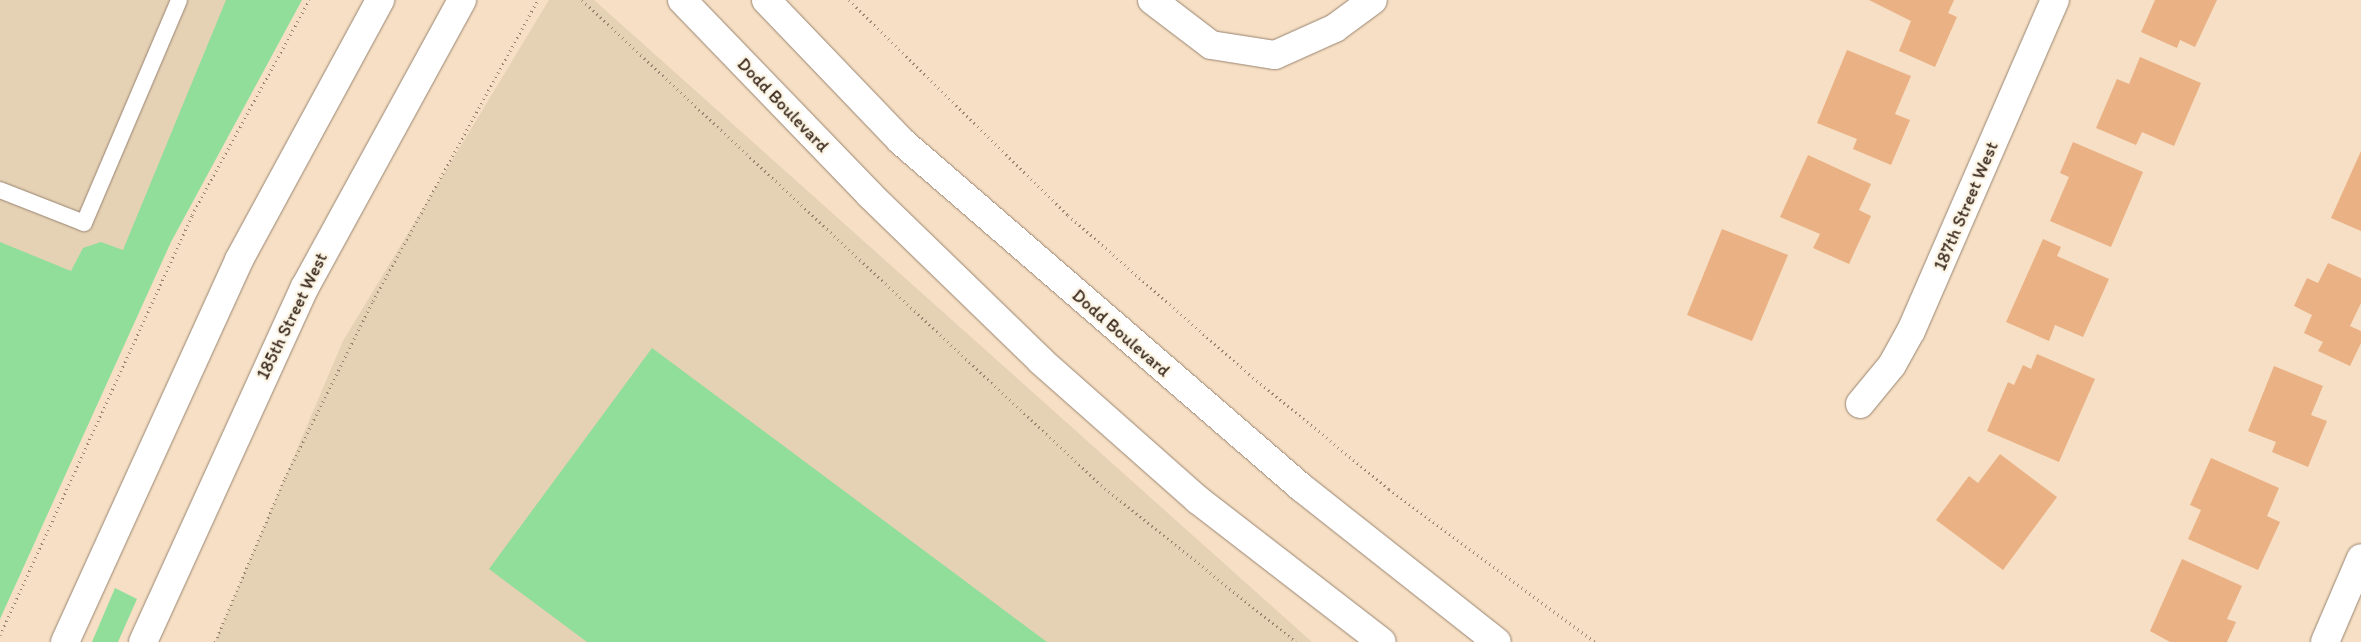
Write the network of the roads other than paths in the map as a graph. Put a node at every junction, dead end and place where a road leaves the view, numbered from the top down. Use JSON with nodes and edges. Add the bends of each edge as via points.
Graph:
{"nodes":[{"id":1,"x":179,"y":0,"type":"edge"},
{"id":2,"x":380,"y":0,"type":"edge"},
{"id":3,"x":462,"y":0,"type":"edge"},
{"id":4,"x":682,"y":0,"type":"edge"},
{"id":5,"x":766,"y":0,"type":"edge"},
{"id":6,"x":1152,"y":0,"type":"edge"},
{"id":7,"x":1374,"y":0,"type":"edge"},
{"id":8,"x":2055,"y":0,"type":"edge"},
{"id":9,"x":0,"y":190,"type":"edge"},
{"id":10,"x":1860,"y":404,"type":"dead end"},
{"id":11,"x":2361,"y":558,"type":"edge"},
{"id":12,"x":65,"y":642,"type":"edge"},
{"id":13,"x":144,"y":642,"type":"edge"},
{"id":14,"x":1382,"y":642,"type":"edge"},
{"id":15,"x":1497,"y":642,"type":"edge"},
{"id":16,"x":2325,"y":642,"type":"edge"}],
"edges":[{"from":1,"to":9,"type":"lane","via":[[84,223]]},
{"from":2,"to":12,"type":"main road","via":[[226,286]]},
{"from":3,"to":13,"type":"main road","name":"185th Street West","via":[[305,287]]},
{"from":4,"to":14,"type":"main road","name":"Dodd Boulevard","via":[[870,195],[1041,360],[1198,500]]},
{"from":5,"to":15,"type":"main road","name":"Dodd Boulevard","via":[[901,141],[1302,488]]},
{"from":6,"to":7,"type":"main road","via":[[1211,45],[1275,55],[1335,28]]},
{"from":8,"to":10,"type":"main road","name":"187th Street West","via":[[1911,331],[1892,365]]},
{"from":11,"to":16,"type":"main road"}]}
